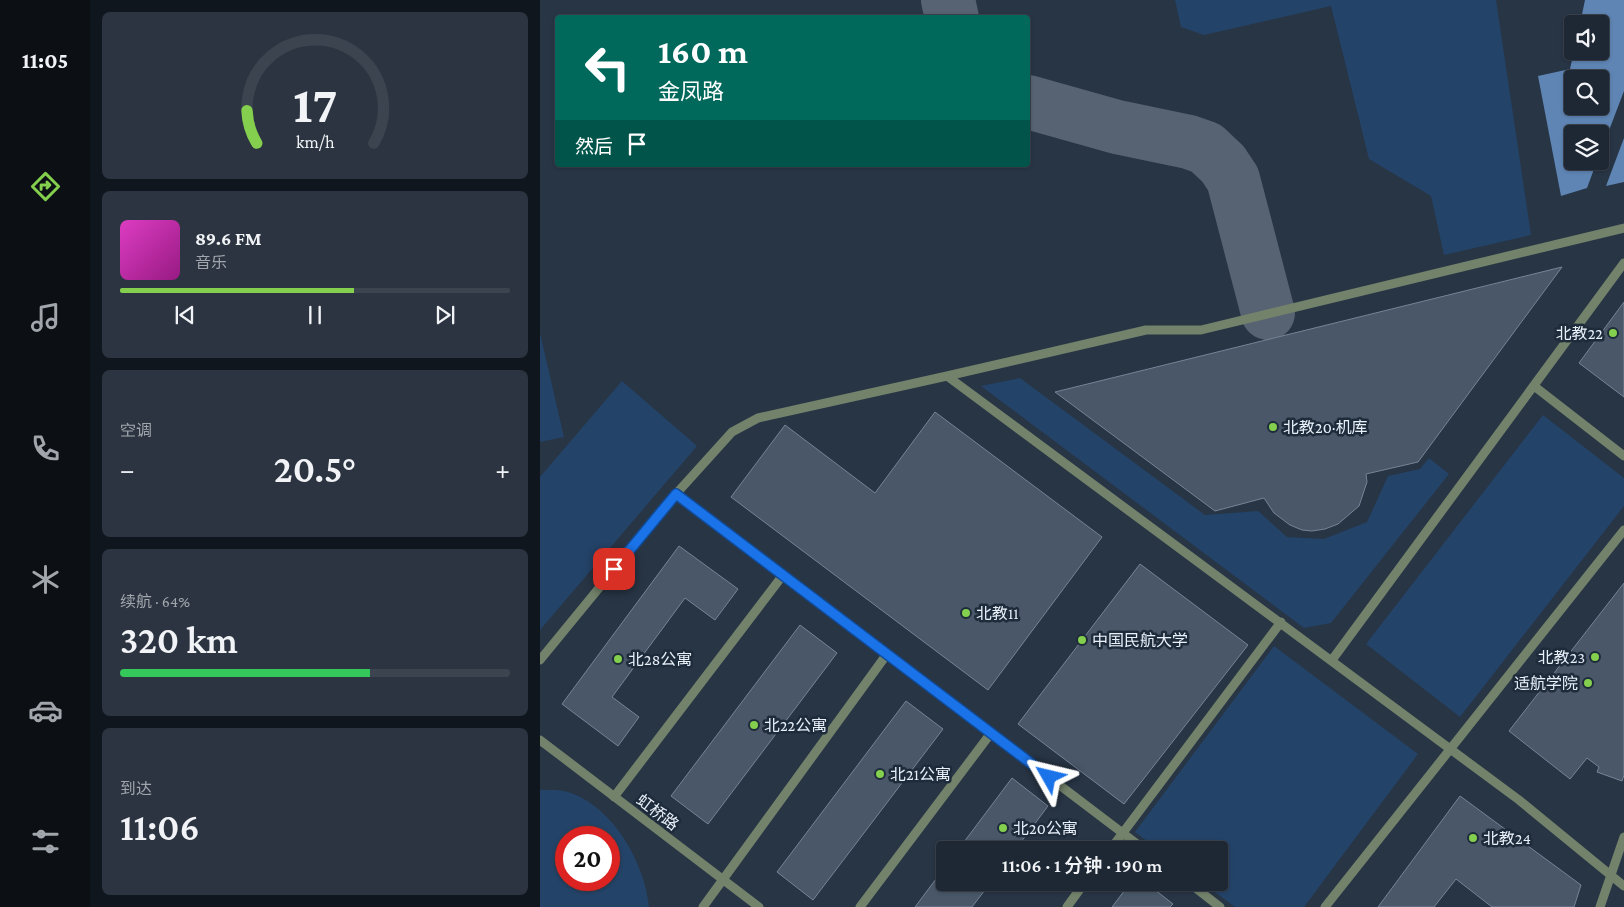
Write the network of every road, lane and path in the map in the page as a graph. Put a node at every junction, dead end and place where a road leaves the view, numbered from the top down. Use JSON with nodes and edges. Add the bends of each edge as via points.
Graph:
{"nodes":[{"id":1,"x":1624,"y":228,"type":"edge"},
{"id":2,"x":1624,"y":263,"type":"edge"},
{"id":3,"x":947,"y":376,"type":"junction"},
{"id":4,"x":1534,"y":386,"type":"junction"},
{"id":5,"x":1624,"y":456,"type":"edge"},
{"id":6,"x":676,"y":494,"type":"junction"},
{"id":7,"x":1624,"y":530,"type":"edge"},
{"id":8,"x":782,"y":575,"type":"junction"},
{"id":9,"x":1281,"y":622,"type":"junction"},
{"id":10,"x":887,"y":654,"type":"junction"},
{"id":11,"x":540,"y":660,"type":"edge"},
{"id":12,"x":1332,"y":660,"type":"junction"},
{"id":13,"x":991,"y":733,"type":"junction"},
{"id":14,"x":540,"y":740,"type":"edge"},
{"id":15,"x":1450,"y":749,"type":"junction"},
{"id":16,"x":614,"y":797,"type":"junction"},
{"id":17,"x":1122,"y":833,"type":"junction"},
{"id":18,"x":1624,"y":837,"type":"edge"},
{"id":19,"x":1116,"y":841,"type":"edge"},
{"id":20,"x":1133,"y":841,"type":"edge"},
{"id":21,"x":1609,"y":875,"type":"junction"},
{"id":22,"x":723,"y":880,"type":"junction"},
{"id":23,"x":1624,"y":886,"type":"edge"},
{"id":24,"x":1079,"y":891,"type":"edge"},
{"id":25,"x":1200,"y":891,"type":"edge"},
{"id":26,"x":1209,"y":898,"type":"junction"},
{"id":27,"x":703,"y":907,"type":"edge"},
{"id":28,"x":759,"y":907,"type":"edge"},
{"id":29,"x":860,"y":907,"type":"edge"},
{"id":30,"x":1067,"y":907,"type":"edge"},
{"id":31,"x":1203,"y":907,"type":"edge"},
{"id":32,"x":1220,"y":907,"type":"edge"},
{"id":33,"x":1325,"y":907,"type":"edge"},
{"id":34,"x":1600,"y":907,"type":"edge"}],
"edges":[{"from":1,"to":3,"type":"lane","via":[[1201,330],[1146,330]]},
{"from":2,"to":4,"type":"lane"},
{"from":3,"to":6,"type":"lane","via":[[758,418],[732,432]]},
{"from":3,"to":9,"type":"lane"},
{"from":4,"to":5,"type":"lane"},
{"from":4,"to":12,"type":"lane"},
{"from":6,"to":8,"type":"lane"},
{"from":6,"to":11,"type":"lane"},
{"from":7,"to":15,"type":"lane"},
{"from":8,"to":10,"type":"lane"},
{"from":8,"to":16,"type":"lane"},
{"from":9,"to":12,"type":"lane"},
{"from":9,"to":17,"type":"lane"},
{"from":10,"to":13,"type":"lane"},
{"from":10,"to":22,"type":"lane"},
{"from":12,"to":15,"type":"lane"},
{"from":13,"to":17,"type":"lane"},
{"from":13,"to":29,"type":"lane"},
{"from":14,"to":16,"type":"lane","name":"虹桥路"},
{"from":15,"to":21,"type":"lane","via":[[1519,800]]},
{"from":15,"to":33,"type":"lane"},
{"from":16,"to":22,"type":"lane","name":"虹桥路"},
{"from":17,"to":19,"type":"lane"},
{"from":17,"to":20,"type":"lane"},
{"from":18,"to":21,"type":"lane"},
{"from":21,"to":23,"type":"lane"},
{"from":21,"to":34,"type":"lane"},
{"from":22,"to":27,"type":"lane"},
{"from":22,"to":28,"type":"lane","name":"虹桥路"},
{"from":24,"to":30,"type":"lane"},
{"from":25,"to":26,"type":"lane"},
{"from":26,"to":31,"type":"lane"},
{"from":26,"to":32,"type":"lane"}]}
